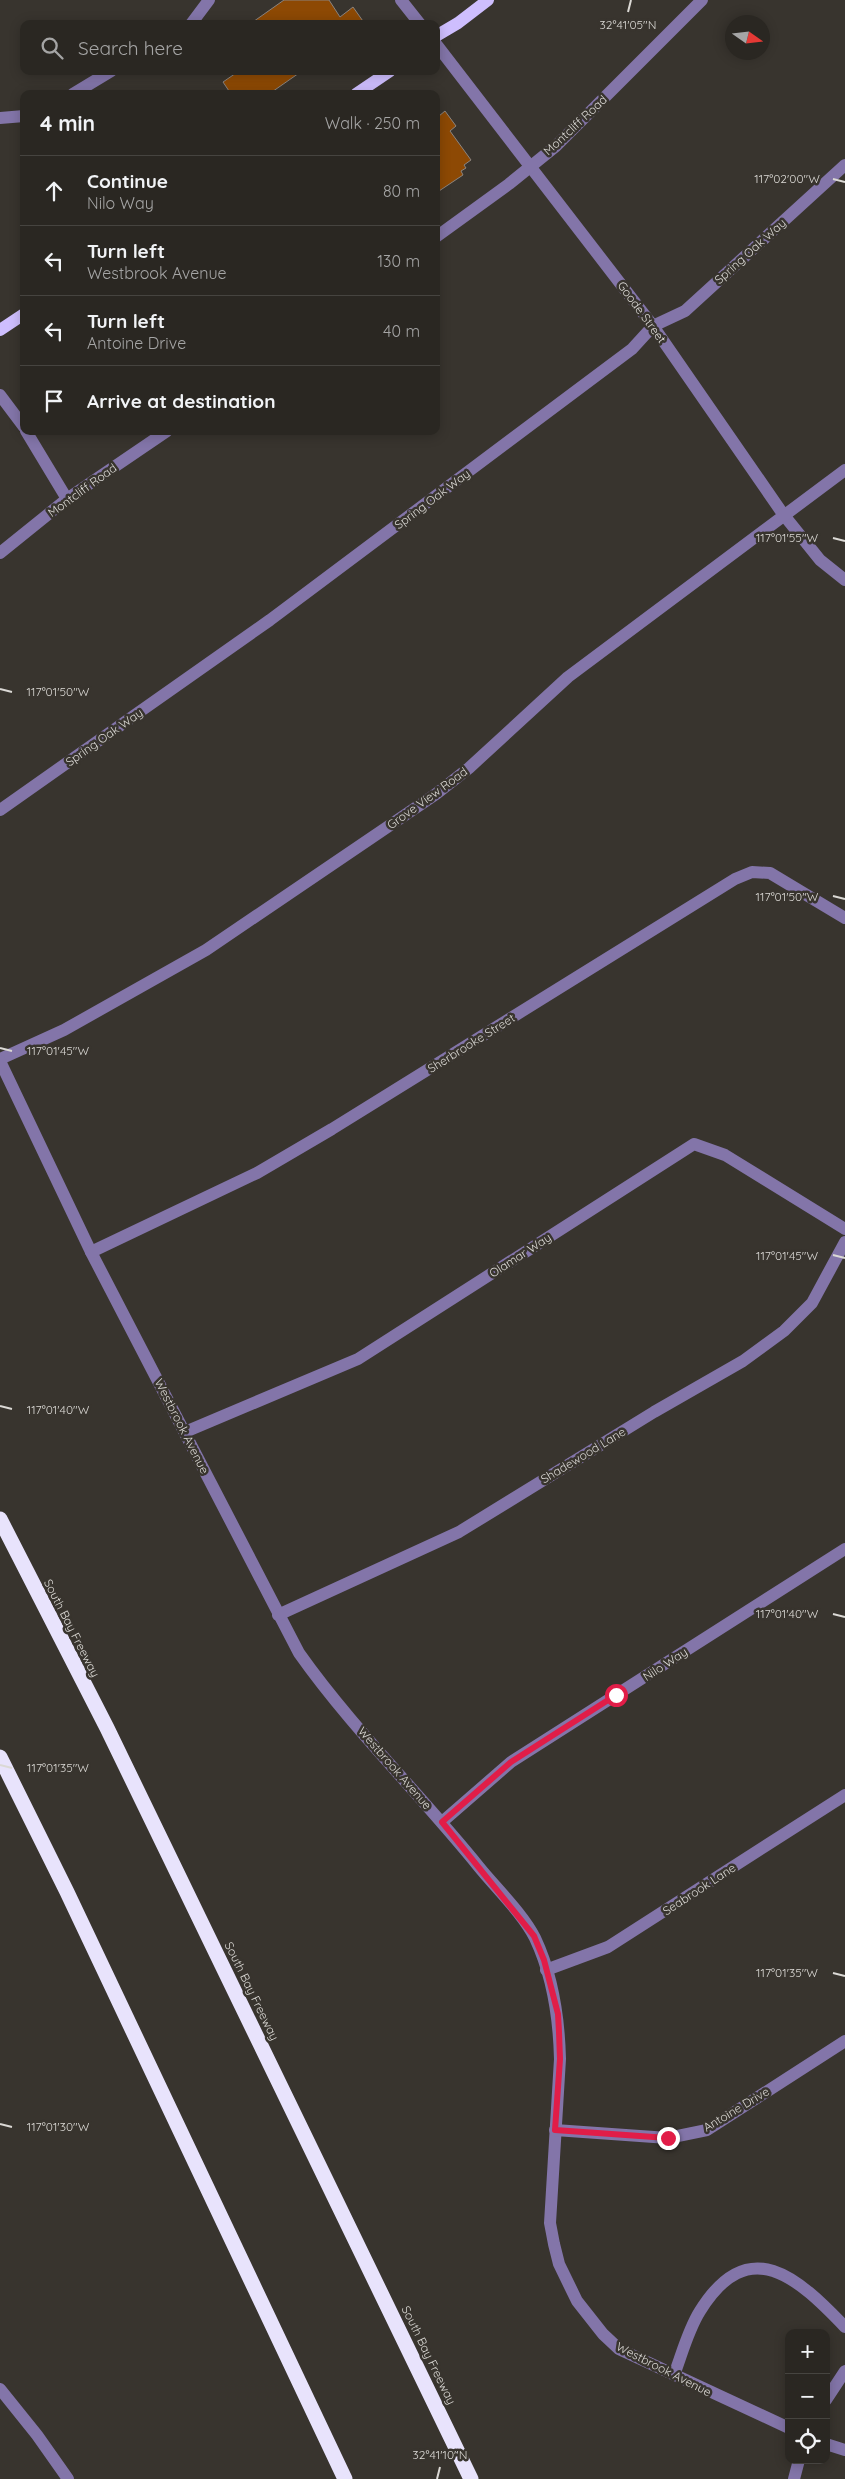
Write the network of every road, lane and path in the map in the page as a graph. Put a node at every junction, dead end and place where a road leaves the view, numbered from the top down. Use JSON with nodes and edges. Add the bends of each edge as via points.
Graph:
{"nodes":[{"id":1,"x":209,"y":0,"type":"edge"},
{"id":2,"x":401,"y":0,"type":"edge"},
{"id":3,"x":488,"y":0,"type":"edge"},
{"id":4,"x":702,"y":0,"type":"edge"},
{"id":5,"x":194,"y":20,"type":"edge"},
{"id":6,"x":417,"y":20,"type":"edge"},
{"id":7,"x":440,"y":34,"type":"edge"},
{"id":8,"x":440,"y":49,"type":"edge"},
{"id":9,"x":104,"y":75,"type":"edge"},
{"id":10,"x":384,"y":75,"type":"edge"},
{"id":11,"x":80,"y":90,"type":"edge"},
{"id":12,"x":362,"y":90,"type":"edge"},
{"id":13,"x":20,"y":116,"type":"edge"},
{"id":14,"x":0,"y":118,"type":"edge"},
{"id":15,"x":531,"y":165,"type":"junction"},
{"id":16,"x":845,"y":165,"type":"edge"},
{"id":17,"x":440,"y":234,"type":"edge"},
{"id":18,"x":20,"y":317,"type":"edge"},
{"id":19,"x":653,"y":326,"type":"junction"},
{"id":20,"x":0,"y":330,"type":"edge"},
{"id":21,"x":0,"y":395,"type":"edge"},
{"id":22,"x":20,"y":422,"type":"edge"},
{"id":23,"x":28,"y":435,"type":"edge"},
{"id":24,"x":161,"y":435,"type":"edge"},
{"id":25,"x":845,"y":470,"type":"edge"},
{"id":26,"x":68,"y":499,"type":"junction"},
{"id":27,"x":783,"y":514,"type":"junction"},
{"id":28,"x":0,"y":553,"type":"edge"},
{"id":29,"x":845,"y":580,"type":"edge"},
{"id":30,"x":0,"y":810,"type":"edge"},
{"id":31,"x":845,"y":918,"type":"edge"},
{"id":32,"x":0,"y":1060,"type":"edge"},
{"id":33,"x":845,"y":1229,"type":"edge"},
{"id":34,"x":845,"y":1242,"type":"edge"},
{"id":35,"x":91,"y":1252,"type":"junction"},
{"id":36,"x":185,"y":1432,"type":"junction"},
{"id":37,"x":0,"y":1519,"type":"edge"},
{"id":38,"x":845,"y":1549,"type":"edge"},
{"id":39,"x":278,"y":1615,"type":"junction"},
{"id":40,"x":0,"y":1757,"type":"edge"},
{"id":41,"x":0,"y":1761,"type":"edge"},
{"id":42,"x":10,"y":1778,"type":"junction"},
{"id":43,"x":845,"y":1795,"type":"edge"},
{"id":44,"x":442,"y":1822,"type":"junction"},
{"id":45,"x":546,"y":1970,"type":"junction"},
{"id":46,"x":845,"y":2041,"type":"edge"},
{"id":47,"x":555,"y":2130,"type":"junction"},
{"id":48,"x":845,"y":2326,"type":"edge"},
{"id":49,"x":845,"y":2371,"type":"edge"},
{"id":50,"x":674,"y":2375,"type":"junction"},
{"id":51,"x":0,"y":2389,"type":"edge"},
{"id":52,"x":830,"y":2394,"type":"edge"},
{"id":53,"x":785,"y":2426,"type":"edge"},
{"id":54,"x":830,"y":2445,"type":"edge"},
{"id":55,"x":845,"y":2450,"type":"edge"},
{"id":56,"x":798,"y":2464,"type":"edge"},
{"id":57,"x":68,"y":2479,"type":"edge"},
{"id":58,"x":345,"y":2479,"type":"edge"},
{"id":59,"x":472,"y":2479,"type":"edge"},
{"id":60,"x":794,"y":2479,"type":"edge"}],
"edges":[{"from":1,"to":5,"type":"street"},
{"from":2,"to":6,"type":"street"},
{"from":3,"to":7,"type":"main road"},
{"from":4,"to":15,"type":"street","name":"Montcliff Road","via":[[566,136]]},
{"from":8,"to":15,"type":"street","name":"Goode Street"},
{"from":9,"to":11,"type":"street"},
{"from":10,"to":12,"type":"main road"},
{"from":13,"to":14,"type":"street"},
{"from":15,"to":17,"type":"street","name":"Montcliff Road"},
{"from":15,"to":19,"type":"street","name":"Goode Street"},
{"from":16,"to":19,"type":"street","name":"Spring Oak Way","via":[[685,311]]},
{"from":18,"to":20,"type":"main road"},
{"from":19,"to":27,"type":"street","name":"Goode Street"},
{"from":19,"to":30,"type":"street","name":"Spring Oak Way","via":[[632,349],[289,606]]},
{"from":21,"to":22,"type":"street"},
{"from":23,"to":26,"type":"street"},
{"from":24,"to":26,"type":"street","name":"Montcliff Road"},
{"from":25,"to":27,"type":"street","name":"Grove View Road"},
{"from":26,"to":28,"type":"street","name":"Montcliff Road"},
{"from":27,"to":29,"type":"street","name":"Goode Street","via":[[820,560]]},
{"from":27,"to":32,"type":"street","name":"Grove View Road","via":[[568,676],[469,768],[436,794],[206,950],[64,1030]]},
{"from":31,"to":35,"type":"street","name":"Sherbrooke Street","via":[[770,873],[752,872],[734,878],[332,1130],[257,1173]]},
{"from":32,"to":35,"type":"street","name":"Westbrook Avenue"},
{"from":33,"to":36,"type":"street","name":"Olamar Way","via":[[725,1155],[694,1144],[358,1359]]},
{"from":34,"to":39,"type":"street","name":"Shadewood Lane","via":[[812,1303],[784,1331],[743,1361],[459,1532]]},
{"from":35,"to":36,"type":"street","name":"Westbrook Avenue"},
{"from":36,"to":39,"type":"street","name":"Westbrook Avenue"},
{"from":37,"to":59,"type":"highway","name":"South Bay Freeway","via":[[107,1728]]},
{"from":38,"to":44,"type":"street","name":"Nilo Way","via":[[511,1762]]},
{"from":39,"to":44,"type":"street","name":"Westbrook Avenue","via":[[319,1681]]},
{"from":40,"to":42,"type":"highway"},
{"from":41,"to":42,"type":"highway"},
{"from":42,"to":58,"type":"highway"},
{"from":43,"to":45,"type":"street","name":"Seabrook Lane","via":[[608,1947]]},
{"from":44,"to":45,"type":"street","name":"Westbrook Avenue","via":[[534,1936]]},
{"from":45,"to":47,"type":"street","name":"Westbrook Avenue","via":[[558,2014],[560,2059]]},
{"from":46,"to":47,"type":"street","name":"Antoine Drive","via":[[707,2130],[668,2138]]},
{"from":47,"to":50,"type":"street","name":"Westbrook Avenue","via":[[550,2223],[559,2264],[567,2283],[590,2318],[619,2349]]},
{"from":48,"to":50,"type":"street","via":[[788,2276],[765,2267],[743,2271],[720,2285],[699,2312]]},
{"from":49,"to":52,"type":"street"},
{"from":50,"to":53,"type":"street","name":"Westbrook Avenue"},
{"from":51,"to":57,"type":"street"},
{"from":54,"to":55,"type":"street"},
{"from":56,"to":60,"type":"street"}]}
